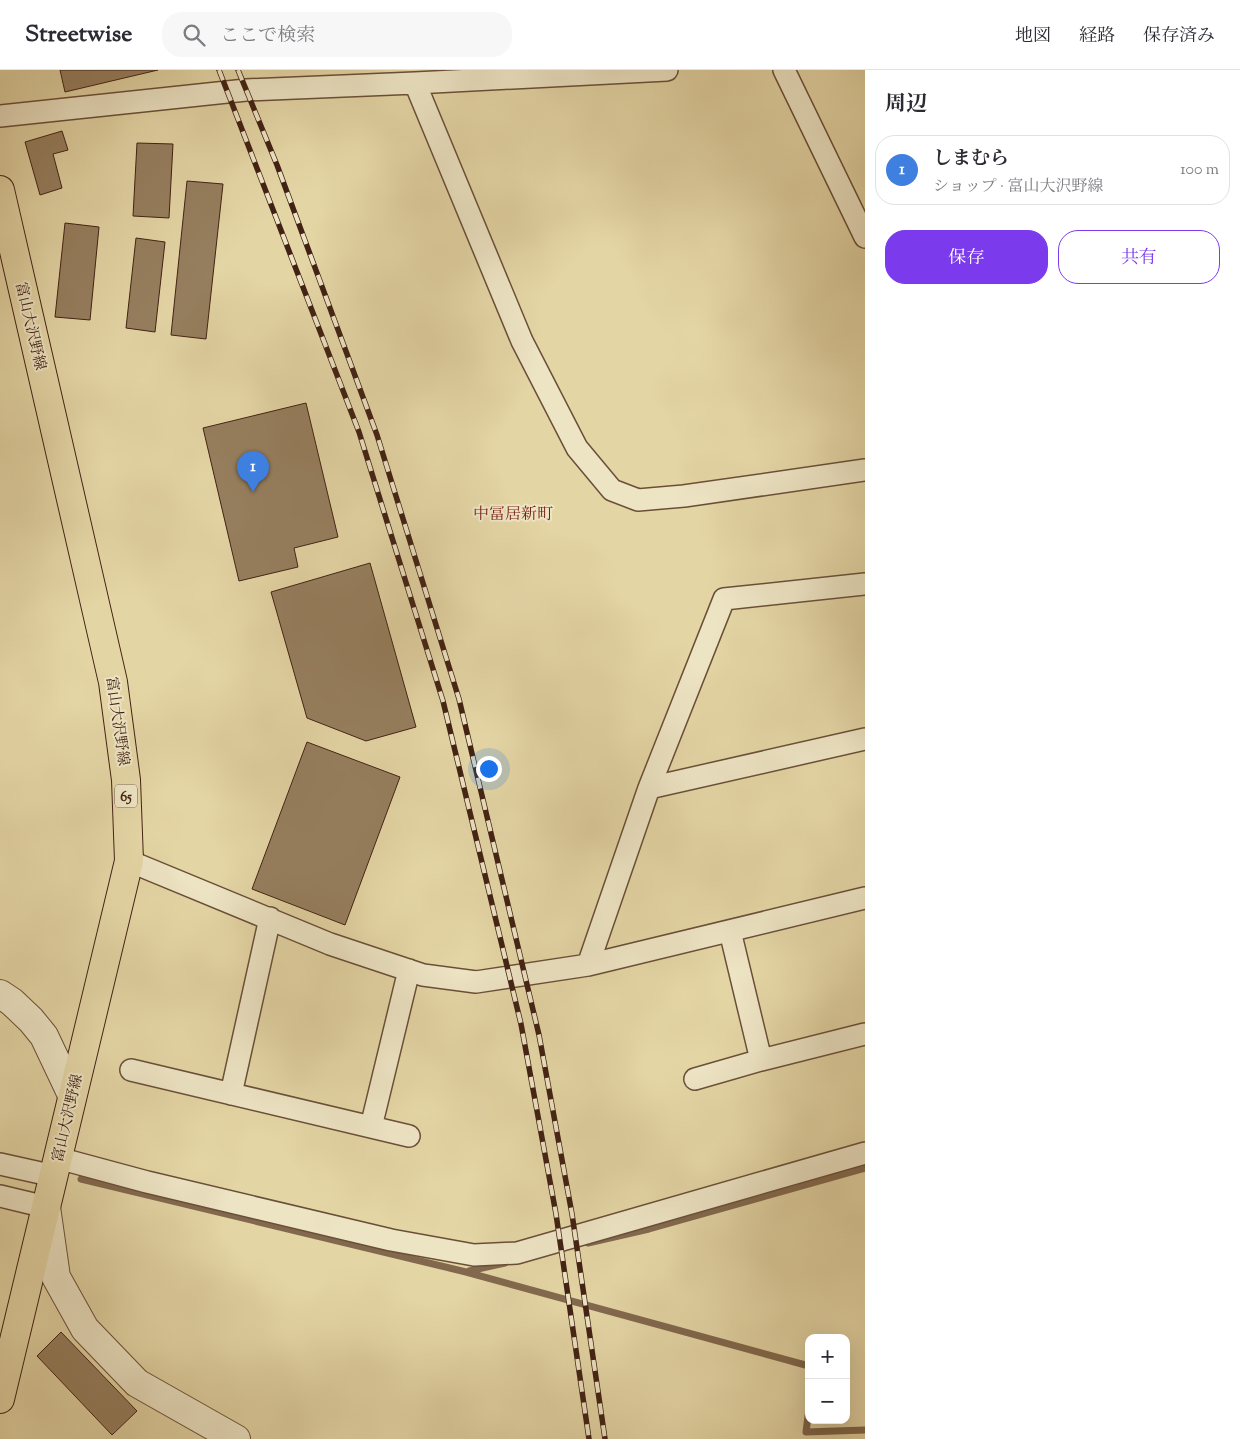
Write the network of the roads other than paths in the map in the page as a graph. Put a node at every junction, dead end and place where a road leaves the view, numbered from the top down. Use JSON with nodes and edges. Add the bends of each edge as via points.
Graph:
{"nodes":[{"id":1,"x":667,"y":70,"type":"edge"},
{"id":2,"x":784,"y":70,"type":"edge"},
{"id":3,"x":414,"y":83,"type":"junction"},
{"id":4,"x":0,"y":116,"type":"edge"},
{"id":5,"x":0,"y":190,"type":"edge"},
{"id":6,"x":865,"y":237,"type":"edge"},
{"id":7,"x":865,"y":470,"type":"edge"},
{"id":8,"x":865,"y":584,"type":"edge"},
{"id":9,"x":865,"y":739,"type":"edge"},
{"id":10,"x":649,"y":788,"type":"junction"},
{"id":11,"x":129,"y":861,"type":"junction"},
{"id":12,"x":865,"y":898,"type":"edge"},
{"id":13,"x":270,"y":918,"type":"junction"},
{"id":14,"x":730,"y":931,"type":"junction"},
{"id":15,"x":588,"y":965,"type":"junction"},
{"id":16,"x":409,"y":970,"type":"junction"},
{"id":17,"x":0,"y":994,"type":"edge"},
{"id":18,"x":865,"y":1034,"type":"edge"},
{"id":19,"x":760,"y":1060,"type":"junction"},
{"id":20,"x":131,"y":1070,"type":"dead end"},
{"id":21,"x":696,"y":1079,"type":"dead end"},
{"id":22,"x":72,"y":1094,"type":"junction"},
{"id":23,"x":231,"y":1094,"type":"junction"},
{"id":24,"x":370,"y":1127,"type":"junction"},
{"id":25,"x":408,"y":1136,"type":"dead end"},
{"id":26,"x":865,"y":1153,"type":"edge"},
{"id":27,"x":0,"y":1164,"type":"edge"},
{"id":28,"x":56,"y":1167,"type":"junction"},
{"id":29,"x":0,"y":1196,"type":"edge"},
{"id":30,"x":46,"y":1207,"type":"junction"},
{"id":31,"x":0,"y":1400,"type":"edge"},
{"id":32,"x":226,"y":1438,"type":"edge"}],
"edges":[{"from":1,"to":3,"type":"street"},
{"from":2,"to":6,"type":"street"},
{"from":3,"to":4,"type":"street","via":[[246,90]]},
{"from":3,"to":7,"type":"street","via":[[522,341],[577,448],[612,490],[638,500]]},
{"from":5,"to":11,"type":"main road","name":"富山大沢野線","number":"65","via":[[113,682],[126,780]]},
{"from":8,"to":10,"type":"street","via":[[724,599]]},
{"from":9,"to":10,"type":"street"},
{"from":10,"to":15,"type":"street"},
{"from":11,"to":13,"type":"street"},
{"from":11,"to":22,"type":"main road","name":"富山大沢野線","number":"65"},
{"from":12,"to":14,"type":"street"},
{"from":13,"to":16,"type":"street","via":[[330,944]]},
{"from":13,"to":23,"type":"street"},
{"from":14,"to":15,"type":"street"},
{"from":14,"to":19,"type":"street"},
{"from":15,"to":16,"type":"street","via":[[476,982]]},
{"from":16,"to":24,"type":"street"},
{"from":17,"to":22,"type":"street","via":[[31,1020],[44,1036]]},
{"from":18,"to":19,"type":"street"},
{"from":19,"to":21,"type":"street"},
{"from":20,"to":23,"type":"street"},
{"from":22,"to":28,"type":"main road","name":"富山大沢野線","number":"65"},
{"from":23,"to":24,"type":"street"},
{"from":24,"to":25,"type":"street"},
{"from":26,"to":28,"type":"street","via":[[516,1252],[474,1255],[391,1240],[147,1182]]},
{"from":27,"to":28,"type":"street"},
{"from":28,"to":30,"type":"main road","name":"富山大沢野線","number":"65"},
{"from":29,"to":30,"type":"street"},
{"from":30,"to":31,"type":"main road","name":"富山大沢野線","number":"65"},
{"from":30,"to":32,"type":"street","via":[[56,1277],[85,1329],[137,1383]]}]}
